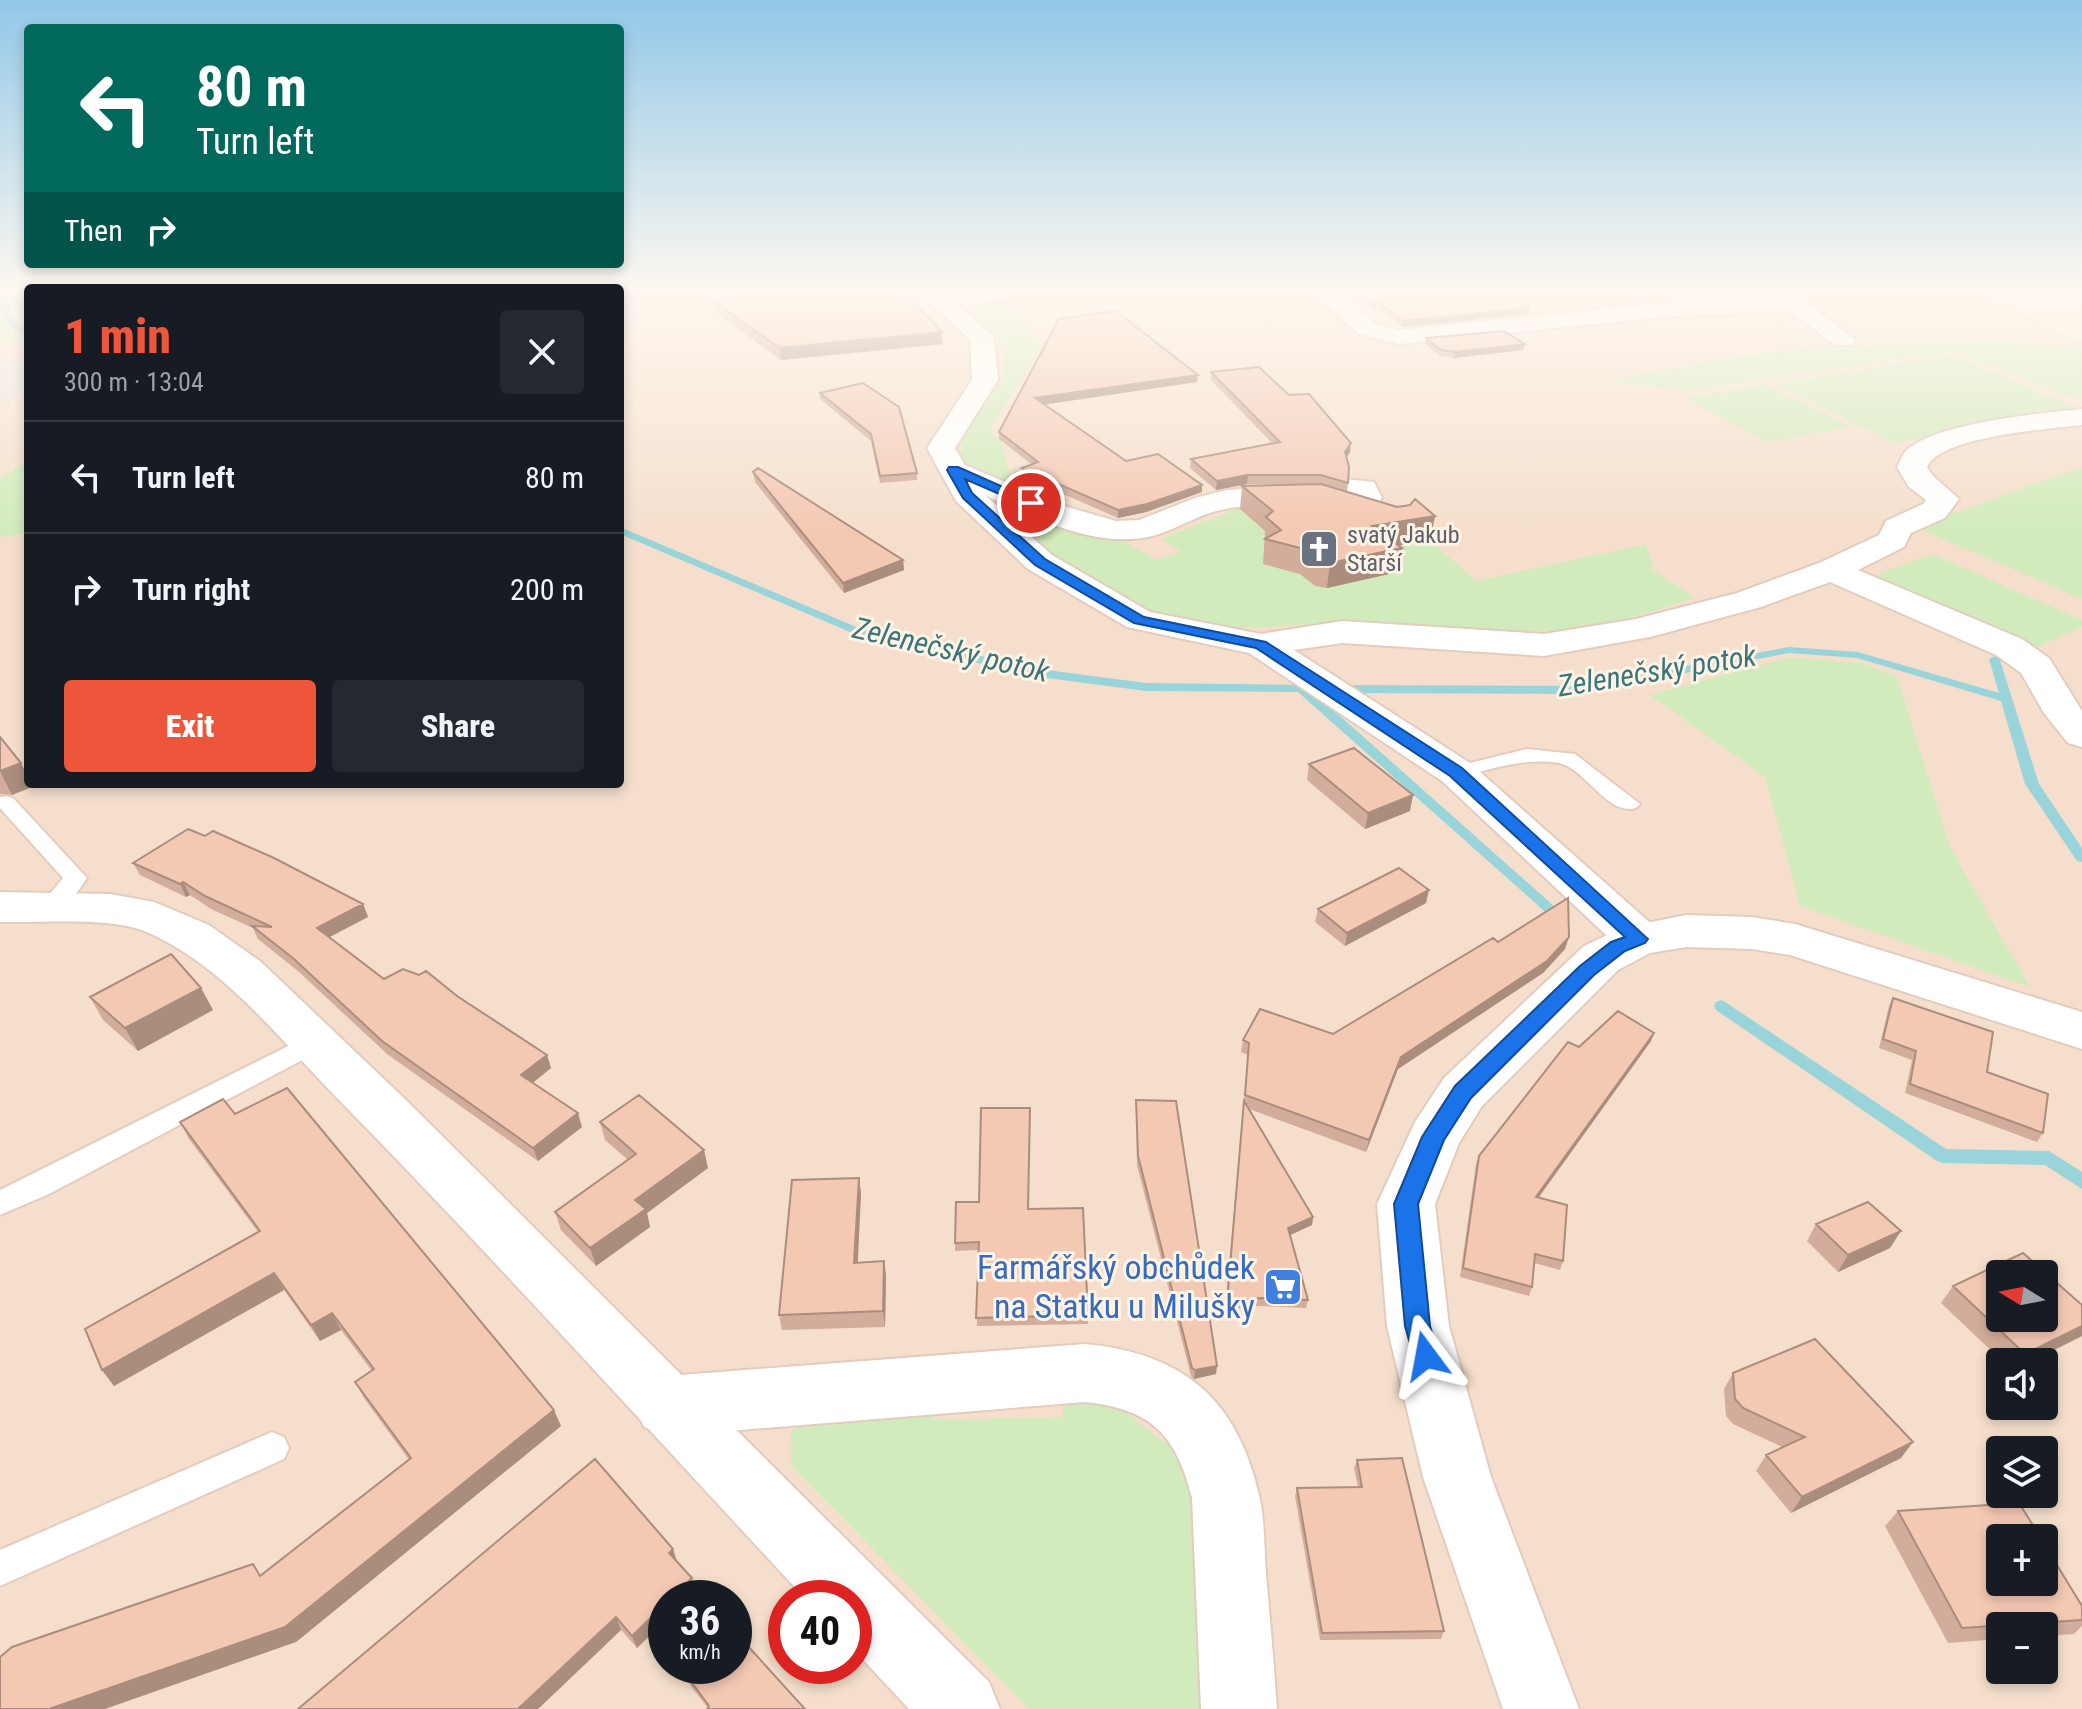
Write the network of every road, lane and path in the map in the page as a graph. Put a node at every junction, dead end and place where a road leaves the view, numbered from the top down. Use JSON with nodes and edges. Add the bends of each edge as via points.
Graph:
{"nodes":[{"id":1,"x":984,"y":371,"type":"edge"},
{"id":2,"x":2082,"y":417,"type":"edge"},
{"id":3,"x":953,"y":470,"type":"junction"},
{"id":4,"x":1394,"y":519,"type":"edge"},
{"id":5,"x":1831,"y":570,"type":"junction"},
{"id":6,"x":1261,"y":645,"type":"junction"},
{"id":7,"x":2082,"y":735,"type":"edge"},
{"id":8,"x":1456,"y":772,"type":"junction"},
{"id":9,"x":6,"y":802,"type":"edge"},
{"id":10,"x":1629,"y":804,"type":"dead end"},
{"id":11,"x":26,"y":906,"type":"edge"},
{"id":12,"x":1639,"y":939,"type":"junction"},
{"id":13,"x":2082,"y":1031,"type":"edge"},
{"id":14,"x":314,"y":1042,"type":"junction"},
{"id":15,"x":0,"y":1203,"type":"edge"},
{"id":16,"x":667,"y":1406,"type":"junction"},
{"id":17,"x":272,"y":1448,"type":"dead end"},
{"id":18,"x":0,"y":1568,"type":"edge"},
{"id":19,"x":836,"y":1580,"type":"edge"},
{"id":20,"x":872,"y":1616,"type":"edge"},
{"id":21,"x":962,"y":1709,"type":"edge"},
{"id":22,"x":1239,"y":1709,"type":"edge"},
{"id":23,"x":1541,"y":1709,"type":"edge"}],
"edges":[{"from":1,"to":3,"type":"street","via":[[985,380],[941,448]]},
{"from":2,"to":5,"type":"street","via":[[1957,439],[1917,456],[1912,467],[1920,481],[1944,499],[1934,511],[1897,528],[1893,540]]},
{"from":3,"to":4,"type":"street","via":[[1057,514],[1114,531],[1135,530],[1214,502],[1247,496],[1320,496],[1360,485]]},
{"from":3,"to":6,"type":"street","via":[[967,495],[1040,562],[1139,620]]},
{"from":5,"to":6,"type":"street","via":[[1749,600],[1637,629],[1544,645],[1342,632]]},
{"from":5,"to":7,"type":"street","via":[[2009,647],[2036,666]]},
{"from":6,"to":8,"type":"street"},
{"from":8,"to":10,"type":"lane","via":[[1527,755],[1568,758]]},
{"from":8,"to":12,"type":"street"},
{"from":9,"to":11,"type":"lane","via":[[76,878]]},
{"from":11,"to":14,"type":"street","via":[[129,912],[174,926],[244,974]]},
{"from":12,"to":13,"type":"street","via":[[1711,930],[1795,940]]},
{"from":12,"to":23,"type":"street","via":[[1601,958],[1463,1092],[1434,1137],[1406,1204],[1418,1326],[1457,1477]]},
{"from":14,"to":15,"type":"lane"},
{"from":14,"to":16,"type":"street"},
{"from":16,"to":19,"type":"street"},
{"from":16,"to":22,"type":"street","via":[[1085,1373],[1114,1375],[1149,1388],[1184,1410],[1221,1469]]},
{"from":17,"to":18,"type":"lane"},
{"from":20,"to":21,"type":"street"}]}
